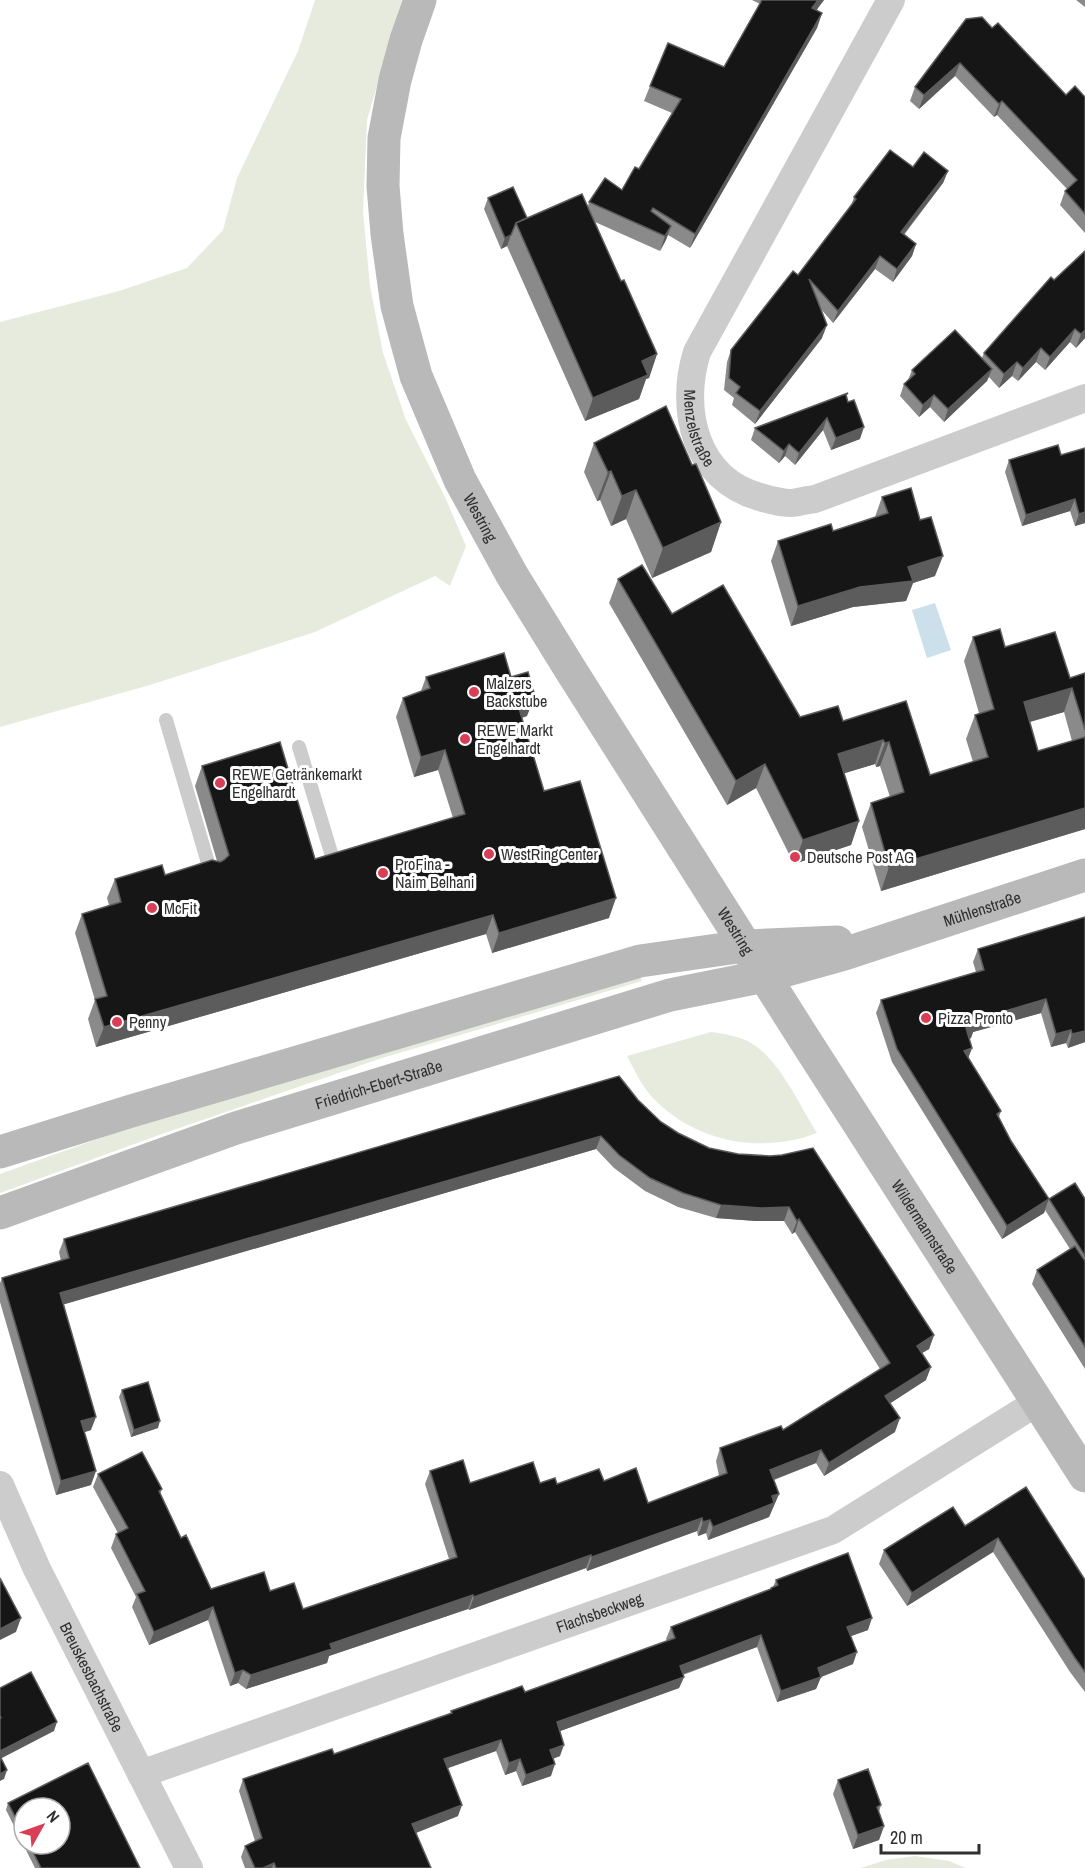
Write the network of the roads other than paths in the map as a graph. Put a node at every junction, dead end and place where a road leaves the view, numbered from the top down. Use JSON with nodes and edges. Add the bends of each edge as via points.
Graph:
{"nodes":[{"id":1,"x":420,"y":0,"type":"edge"},
{"id":2,"x":891,"y":0,"type":"edge"},
{"id":3,"x":1085,"y":398,"type":"edge"},
{"id":4,"x":166,"y":720,"type":"dead end"},
{"id":5,"x":299,"y":747,"type":"dead end"},
{"id":6,"x":332,"y":856,"type":"edge"},
{"id":7,"x":211,"y":873,"type":"edge"},
{"id":8,"x":1085,"y":874,"type":"edge"},
{"id":9,"x":878,"y":942,"type":"junction"},
{"id":10,"x":745,"y":946,"type":"junction"},
{"id":11,"x":765,"y":976,"type":"junction"},
{"id":12,"x":0,"y":1152,"type":"edge"},
{"id":13,"x":0,"y":1213,"type":"edge"},
{"id":14,"x":1036,"y":1402,"type":"junction"},
{"id":15,"x":1085,"y":1476,"type":"edge"},
{"id":16,"x":0,"y":1485,"type":"edge"},
{"id":17,"x":141,"y":1774,"type":"junction"},
{"id":18,"x":189,"y":1868,"type":"edge"}],
"edges":[{"from":1,"to":10,"type":"main road","name":"Westring","via":[[395,80],[384,147],[383,186],[396,306],[416,376],[460,480],[512,575]]},
{"from":2,"to":3,"type":"street","name":"Menzelstraße","via":[[696,352],[689,397],[697,442],[713,467],[736,487],[746,493],[792,503],[815,499]]},
{"from":4,"to":7,"type":"lane"},
{"from":5,"to":6,"type":"lane"},
{"from":8,"to":9,"type":"main road","name":"Mühlenstraße"},
{"from":9,"to":10,"type":"main road","name":"Mühlenstraße"},
{"from":9,"to":11,"type":"main road","name":"Mühlenstraße"},
{"from":10,"to":11,"type":"main road","name":"Westring"},
{"from":10,"to":12,"type":"main road","via":[[640,961]]},
{"from":11,"to":13,"type":"main road","name":"Friedrich-Ebert-Straße","via":[[670,995],[236,1128]]},
{"from":11,"to":14,"type":"main road","name":"Wildermannstraße"},
{"from":14,"to":15,"type":"main road","name":"Wildermannstraße"},
{"from":14,"to":17,"type":"street","name":"Flachsbeckweg","via":[[833,1530]]},
{"from":16,"to":17,"type":"street","name":"Breuskesbachstraße","via":[[37,1569]]},
{"from":17,"to":18,"type":"street","name":"Breuskesbachstraße"}]}
